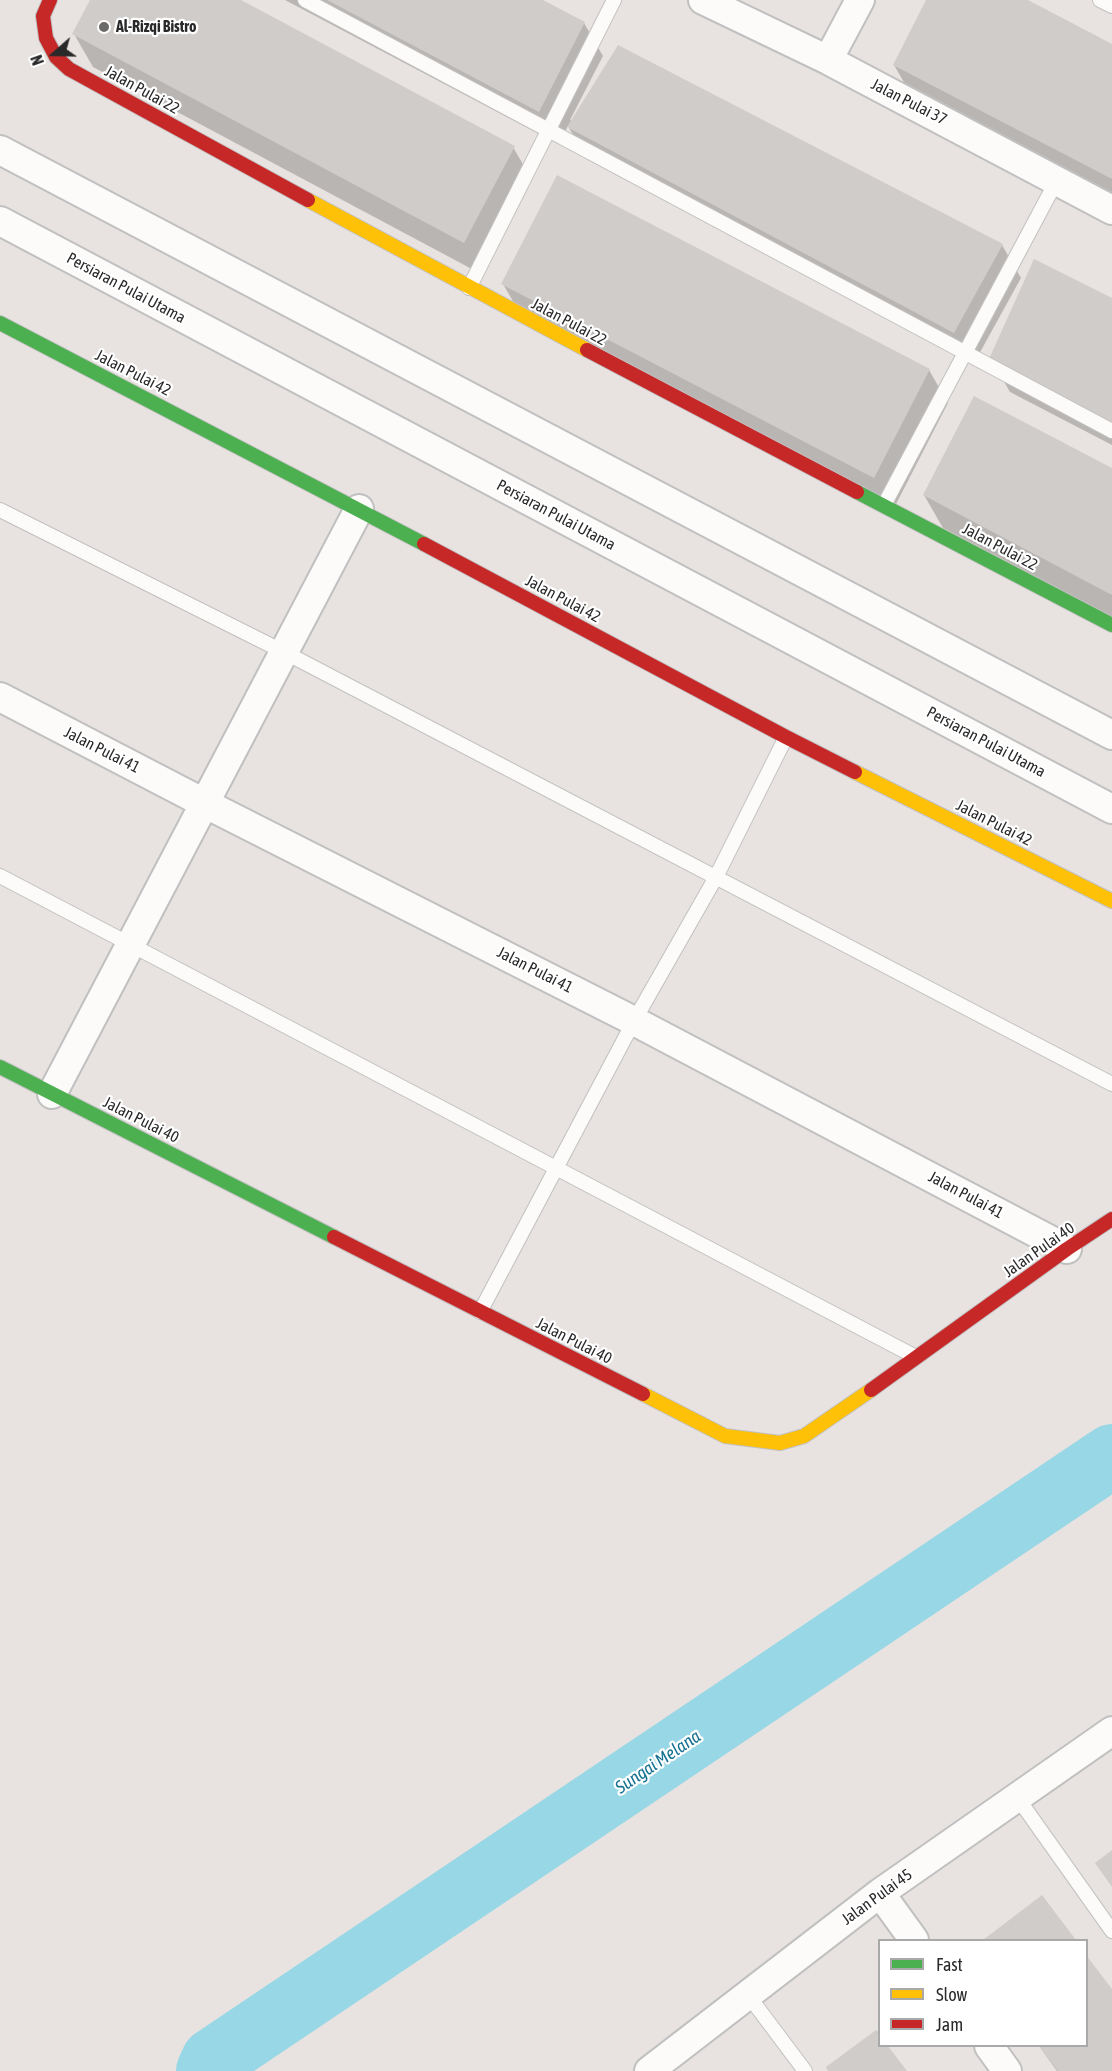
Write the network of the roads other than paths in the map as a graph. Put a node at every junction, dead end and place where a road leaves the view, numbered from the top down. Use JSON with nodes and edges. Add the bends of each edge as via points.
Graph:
{"nodes":[{"id":1,"x":50,"y":0,"type":"edge"},
{"id":2,"x":305,"y":0,"type":"edge"},
{"id":3,"x":614,"y":0,"type":"edge"},
{"id":4,"x":703,"y":0,"type":"edge"},
{"id":5,"x":860,"y":0,"type":"edge"},
{"id":6,"x":1100,"y":0,"type":"edge"},
{"id":7,"x":1112,"y":6,"type":"edge"},
{"id":8,"x":828,"y":60,"type":"junction"},
{"id":9,"x":548,"y":130,"type":"junction"},
{"id":10,"x":0,"y":150,"type":"edge"},
{"id":11,"x":1058,"y":180,"type":"junction"},
{"id":12,"x":1112,"y":210,"type":"edge"},
{"id":13,"x":0,"y":221,"type":"edge"},
{"id":14,"x":469,"y":288,"type":"junction"},
{"id":15,"x":0,"y":323,"type":"edge"},
{"id":16,"x":965,"y":353,"type":"junction"},
{"id":17,"x":1112,"y":431,"type":"edge"},
{"id":18,"x":884,"y":505,"type":"junction"},
{"id":19,"x":359,"y":509,"type":"junction"},
{"id":20,"x":0,"y":510,"type":"edge"},
{"id":21,"x":1112,"y":625,"type":"edge"},
{"id":22,"x":284,"y":652,"type":"junction"},
{"id":23,"x":0,"y":697,"type":"edge"},
{"id":24,"x":1112,"y":735,"type":"edge"},
{"id":25,"x":786,"y":737,"type":"junction"},
{"id":26,"x":204,"y":803,"type":"junction"},
{"id":27,"x":1112,"y":809,"type":"edge"},
{"id":28,"x":0,"y":876,"type":"edge"},
{"id":29,"x":716,"y":877,"type":"junction"},
{"id":30,"x":1112,"y":901,"type":"edge"},
{"id":31,"x":131,"y":944,"type":"junction"},
{"id":32,"x":634,"y":1021,"type":"junction"},
{"id":33,"x":0,"y":1067,"type":"edge"},
{"id":34,"x":1112,"y":1084,"type":"edge"},
{"id":35,"x":52,"y":1094,"type":"junction"},
{"id":36,"x":557,"y":1168,"type":"junction"},
{"id":37,"x":1112,"y":1219,"type":"edge"},
{"id":38,"x":1067,"y":1249,"type":"junction"},
{"id":39,"x":480,"y":1312,"type":"junction"},
{"id":40,"x":916,"y":1358,"type":"junction"},
{"id":41,"x":1112,"y":1731,"type":"edge"},
{"id":42,"x":1017,"y":1797,"type":"junction"},
{"id":43,"x":880,"y":1893,"type":"junction"},
{"id":44,"x":1112,"y":1931,"type":"edge"},
{"id":45,"x":913,"y":1939,"type":"edge"},
{"id":46,"x":748,"y":1995,"type":"junction"},
{"id":47,"x":990,"y":2047,"type":"edge"},
{"id":48,"x":649,"y":2071,"type":"edge"},
{"id":49,"x":805,"y":2071,"type":"edge"},
{"id":50,"x":1007,"y":2071,"type":"edge"}],
"edges":[{"from":1,"to":14,"type":"street","name":"Jalan Pulai 22","via":[[43,16],[46,38],[56,57],[69,69]]},
{"from":2,"to":9,"type":"lane"},
{"from":3,"to":9,"type":"lane"},
{"from":4,"to":8,"type":"street","name":"Jalan Pulai 37"},
{"from":5,"to":8,"type":"street"},
{"from":6,"to":7,"type":"lane"},
{"from":8,"to":11,"type":"street","name":"Jalan Pulai 37"},
{"from":9,"to":14,"type":"lane"},
{"from":9,"to":16,"type":"lane"},
{"from":10,"to":24,"type":"street"},
{"from":11,"to":12,"type":"street","name":"Jalan Pulai 37"},
{"from":11,"to":16,"type":"lane"},
{"from":13,"to":27,"type":"street","name":"Persiaran Pulai Utama"},
{"from":14,"to":18,"type":"street","name":"Jalan Pulai 22"},
{"from":15,"to":19,"type":"street","name":"Jalan Pulai 42"},
{"from":16,"to":17,"type":"lane"},
{"from":16,"to":18,"type":"lane"},
{"from":18,"to":21,"type":"street","name":"Jalan Pulai 22"},
{"from":19,"to":22,"type":"street"},
{"from":19,"to":25,"type":"street","name":"Jalan Pulai 42"},
{"from":20,"to":22,"type":"lane"},
{"from":22,"to":26,"type":"street"},
{"from":22,"to":29,"type":"lane"},
{"from":23,"to":26,"type":"street","name":"Jalan Pulai 41"},
{"from":25,"to":29,"type":"lane"},
{"from":25,"to":30,"type":"street","name":"Jalan Pulai 42"},
{"from":26,"to":31,"type":"street"},
{"from":26,"to":32,"type":"street","name":"Jalan Pulai 41"},
{"from":28,"to":31,"type":"lane"},
{"from":29,"to":32,"type":"lane"},
{"from":29,"to":34,"type":"lane"},
{"from":31,"to":35,"type":"street"},
{"from":31,"to":36,"type":"lane"},
{"from":32,"to":36,"type":"lane"},
{"from":32,"to":38,"type":"street","name":"Jalan Pulai 41"},
{"from":33,"to":35,"type":"street","name":"Jalan Pulai 40"},
{"from":35,"to":39,"type":"street","name":"Jalan Pulai 40"},
{"from":36,"to":39,"type":"lane"},
{"from":36,"to":40,"type":"lane"},
{"from":37,"to":38,"type":"street","name":"Jalan Pulai 40"},
{"from":38,"to":40,"type":"street","name":"Jalan Pulai 40"},
{"from":39,"to":40,"type":"street","name":"Jalan Pulai 40","via":[[725,1436],[780,1443],[804,1436]]},
{"from":41,"to":42,"type":"street","name":"Jalan Pulai 45"},
{"from":42,"to":43,"type":"street","name":"Jalan Pulai 45"},
{"from":42,"to":44,"type":"lane"},
{"from":43,"to":45,"type":"street"},
{"from":43,"to":46,"type":"street","name":"Jalan Pulai 45"},
{"from":46,"to":48,"type":"street","name":"Jalan Pulai 45"},
{"from":46,"to":49,"type":"lane"},
{"from":47,"to":50,"type":"street"}]}
